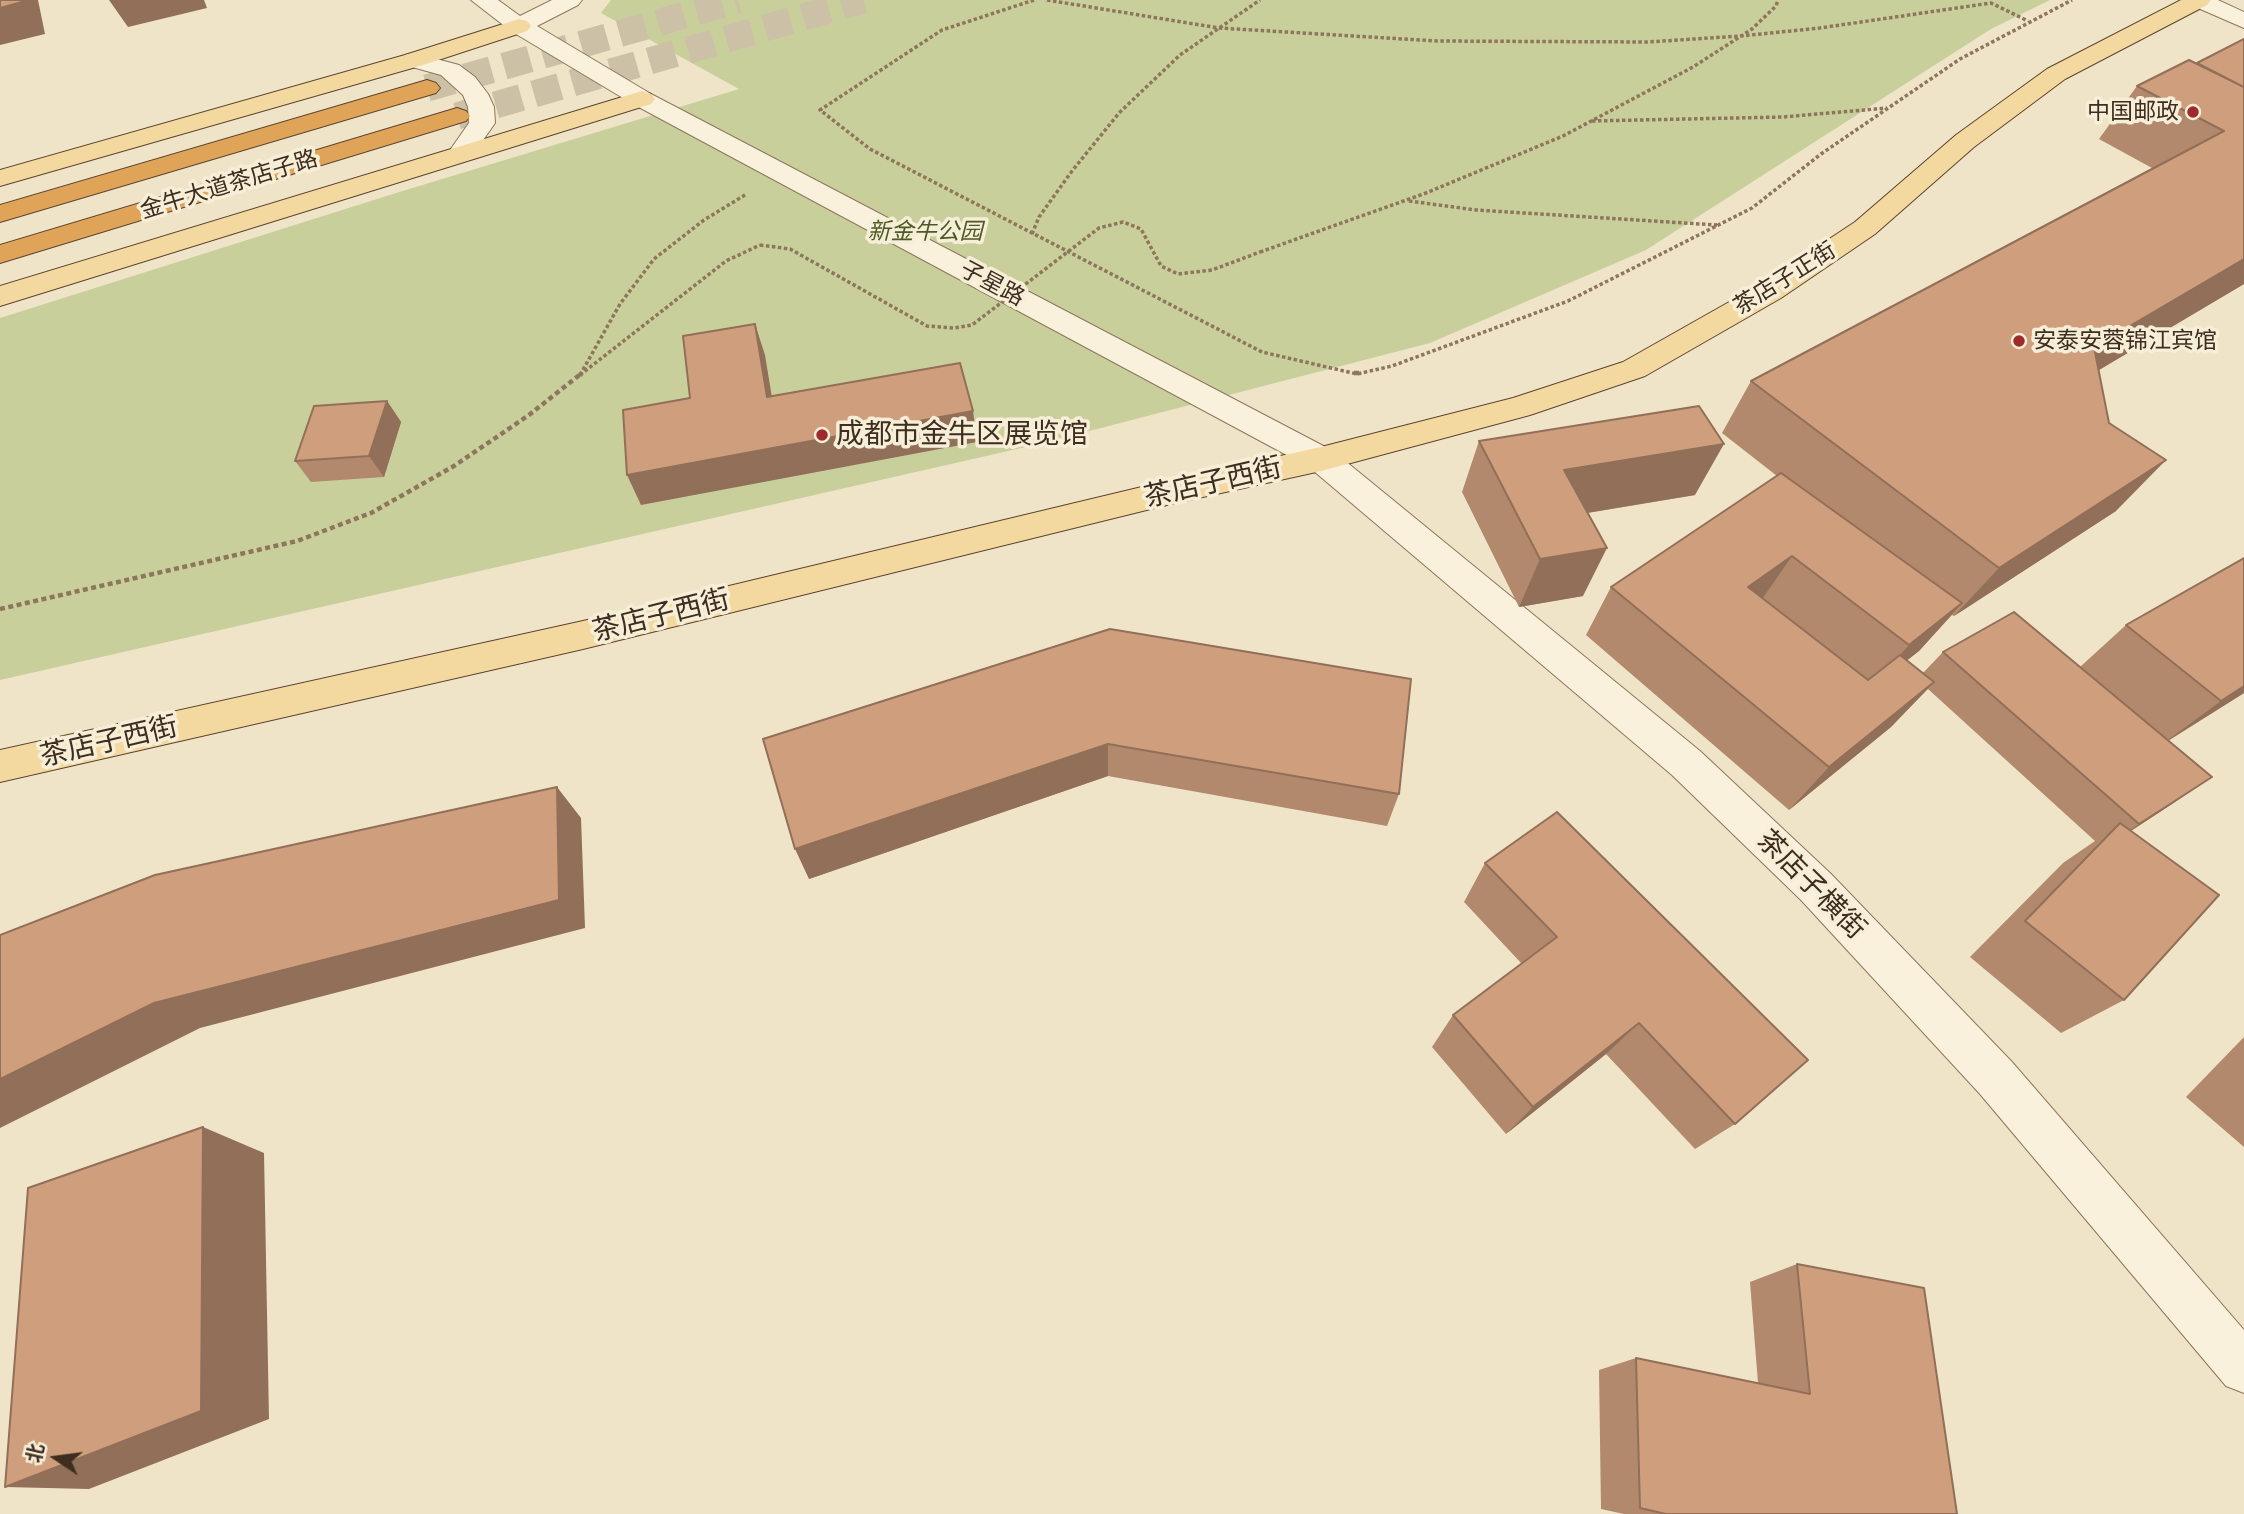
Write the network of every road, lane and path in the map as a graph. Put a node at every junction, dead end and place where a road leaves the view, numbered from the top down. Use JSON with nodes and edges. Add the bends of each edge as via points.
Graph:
{"nodes":[{"id":1,"x":483,"y":0,"type":"edge"},
{"id":2,"x":570,"y":0,"type":"edge"},
{"id":3,"x":1034,"y":0,"type":"edge"},
{"id":4,"x":1047,"y":0,"type":"edge"},
{"id":5,"x":1260,"y":0,"type":"edge"},
{"id":6,"x":1778,"y":0,"type":"edge"},
{"id":7,"x":2072,"y":0,"type":"edge"},
{"id":8,"x":2199,"y":0,"type":"edge"},
{"id":9,"x":2029,"y":21,"type":"junction"},
{"id":10,"x":2244,"y":21,"type":"edge"},
{"id":11,"x":519,"y":26,"type":"junction"},
{"id":12,"x":1219,"y":28,"type":"junction"},
{"id":13,"x":1741,"y":36,"type":"junction"},
{"id":14,"x":414,"y":60,"type":"junction"},
{"id":15,"x":427,"y":88,"type":"tunnel mouth"},
{"id":16,"x":642,"y":99,"type":"junction"},
{"id":17,"x":1888,"y":108,"type":"junction"},
{"id":18,"x":457,"y":116,"type":"tunnel mouth"},
{"id":19,"x":1591,"y":121,"type":"junction"},
{"id":20,"x":461,"y":153,"type":"junction"},
{"id":21,"x":781,"y":173,"type":"junction"},
{"id":22,"x":0,"y":177,"type":"edge"},
{"id":23,"x":1405,"y":201,"type":"junction"},
{"id":24,"x":0,"y":214,"type":"edge"},
{"id":25,"x":1718,"y":225,"type":"junction"},
{"id":26,"x":1031,"y":234,"type":"junction"},
{"id":27,"x":0,"y":254,"type":"edge"},
{"id":28,"x":0,"y":296,"type":"edge"},
{"id":29,"x":578,"y":379,"type":"junction"},
{"id":30,"x":1321,"y":459,"type":"junction"},
{"id":31,"x":0,"y":599,"type":"edge"},
{"id":32,"x":7,"y":606,"type":"junction"},
{"id":33,"x":0,"y":607,"type":"edge"},
{"id":34,"x":0,"y":766,"type":"edge"},
{"id":35,"x":2244,"y":1368,"type":"edge"}],
"edges":[{"from":1,"to":11,"type":"street","name":"子星路"},
{"from":2,"to":11,"type":"street"},
{"from":3,"to":26,"type":"path","via":[[942,30],[820,110],[870,149]]},
{"from":4,"to":12,"type":"path"},
{"from":5,"to":12,"type":"path"},
{"from":6,"to":13,"type":"path"},
{"from":7,"to":9,"type":"path"},
{"from":8,"to":10,"type":"street"},
{"from":8,"to":30,"type":"main road","name":"茶店子正街","via":[[2056,74],[1965,141],[1865,228],[1771,291],[1634,369],[1519,407]]},
{"from":9,"to":13,"type":"path","via":[[1991,2]]},
{"from":9,"to":17,"type":"path"},
{"from":11,"to":14,"type":"main road"},
{"from":11,"to":16,"type":"street","name":"子星路"},
{"from":12,"to":13,"type":"path","via":[[1437,41],[1647,42]]},
{"from":12,"to":26,"type":"path","via":[[1180,55],[1119,113],[1072,171]]},
{"from":13,"to":19,"type":"path"},
{"from":14,"to":20,"type":"street","via":[[450,70],[475,94],[482,123]]},
{"from":14,"to":22,"type":"main road"},
{"from":15,"to":24,"type":"highway","name":"金牛大道茶店子路"},
{"from":16,"to":20,"type":"main road"},
{"from":16,"to":21,"type":"street","name":"子星路"},
{"from":17,"to":19,"type":"path","via":[[1783,117]]},
{"from":17,"to":25,"type":"path","via":[[1752,208]]},
{"from":18,"to":27,"type":"highway","name":"金牛大道茶店子路"},
{"from":19,"to":23,"type":"path"},
{"from":20,"to":28,"type":"main road"},
{"from":21,"to":29,"type":"path","via":[[704,220],[654,260],[621,304]]},
{"from":21,"to":30,"type":"street","name":"子星路"},
{"from":23,"to":25,"type":"path","via":[[1476,210]]},
{"from":23,"to":29,"type":"path","bridge":true,"via":[[1212,270],[1178,274],[1161,266],[1141,229],[1123,222],[1099,228],[972,325],[954,328],[927,326],[790,249],[760,245],[726,261]]},
{"from":25,"to":26,"type":"path","via":[[1568,301],[1392,366],[1357,374],[1262,352]]},
{"from":29,"to":32,"type":"path","via":[[454,466],[371,513],[297,541]]},
{"from":30,"to":34,"type":"main road","name":"茶店子西街","via":[[583,635]]},
{"from":30,"to":35,"type":"street","name":"茶店子横街","via":[[1686,762],[1816,887],[1996,1078]]},
{"from":31,"to":32,"type":"path"},
{"from":32,"to":33,"type":"path"}]}
